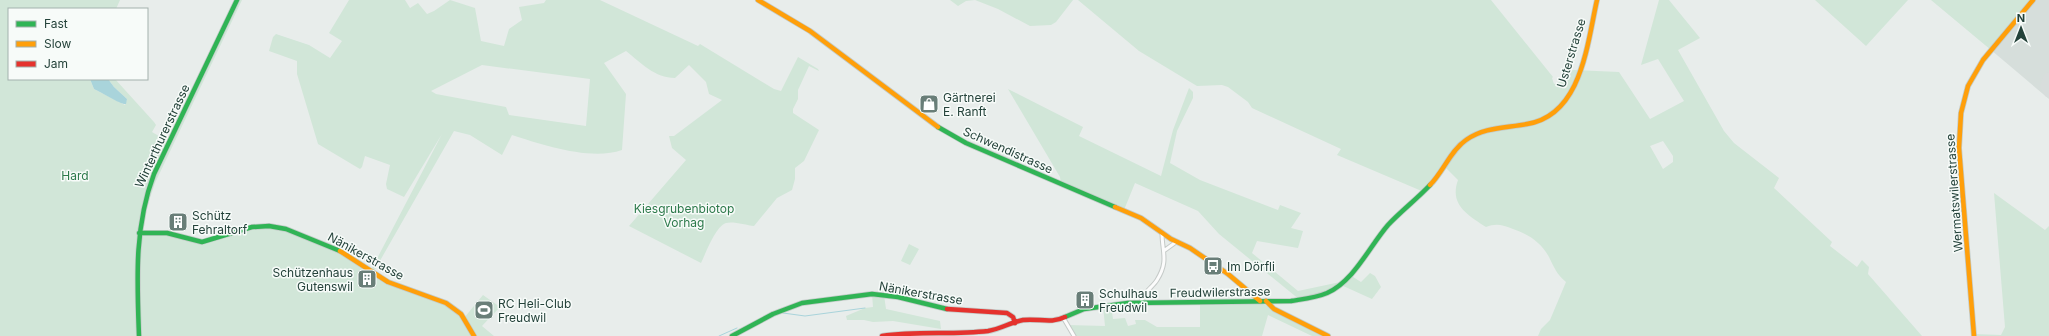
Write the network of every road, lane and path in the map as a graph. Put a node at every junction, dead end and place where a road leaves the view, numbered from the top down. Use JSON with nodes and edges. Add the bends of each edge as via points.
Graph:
{"nodes":[{"id":1,"x":237,"y":0,"type":"edge"},
{"id":2,"x":758,"y":0,"type":"edge"},
{"id":3,"x":1597,"y":0,"type":"edge"},
{"id":4,"x":2033,"y":0,"type":"edge"},
{"id":5,"x":1491,"y":128,"type":"joint"},
{"id":6,"x":139,"y":233,"type":"junction"},
{"id":7,"x":1162,"y":233,"type":"junction"},
{"id":8,"x":1176,"y":242,"type":"junction"},
{"id":9,"x":1165,"y":250,"type":"junction"},
{"id":10,"x":1260,"y":301,"type":"junction"},
{"id":11,"x":1266,"y":301,"type":"junction"},
{"id":12,"x":1141,"y":303,"type":"junction"},
{"id":13,"x":1064,"y":319,"type":"junction"},
{"id":14,"x":1015,"y":322,"type":"junction"},
{"id":15,"x":138,"y":336,"type":"edge"},
{"id":16,"x":474,"y":336,"type":"edge"},
{"id":17,"x":732,"y":336,"type":"edge"},
{"id":18,"x":882,"y":336,"type":"edge"},
{"id":19,"x":1074,"y":336,"type":"edge"},
{"id":20,"x":1328,"y":336,"type":"edge"},
{"id":21,"x":1974,"y":336,"type":"edge"}],
"edges":[{"from":1,"to":6,"type":"street","name":"Winterthurerstrasse","via":[[152,179],[143,205]]},
{"from":2,"to":7,"type":"street","name":"Schwendistrasse","via":[[810,31],[874,78],[908,107],[952,136],[1138,216]]},
{"from":3,"to":5,"type":"street","name":"Usterstrasse","via":[[1575,82],[1562,107],[1551,116],[1537,122]]},
{"from":4,"to":21,"type":"street","name":"Wermatswilerstrasse","via":[[1983,60],[1968,86],[1961,113],[1959,148]]},
{"from":5,"to":11,"type":"street","name":"Freudwilerstrasse","via":[[1472,136],[1458,148],[1437,178],[1386,227],[1341,285],[1328,293],[1309,298]]},
{"from":6,"to":15,"type":"street","name":"Winterthurerstrasse"},
{"from":6,"to":16,"type":"street","name":"Nänikerstrasse","via":[[167,234],[202,242],[252,227],[286,229],[333,247],[388,282],[446,304],[461,314]]},
{"from":7,"to":8,"type":"street","name":"Schwendistrasse"},
{"from":7,"to":9,"type":"street"},
{"from":8,"to":9,"type":"street"},
{"from":8,"to":10,"type":"street","name":"Schwendistrasse","via":[[1190,248],[1228,274]]},
{"from":9,"to":12,"type":"street","via":[[1160,275],[1143,296]]},
{"from":10,"to":11,"type":"street","name":"Freudwilerstrasse"},
{"from":10,"to":12,"type":"street","name":"Freudwilerstrasse"},
{"from":11,"to":20,"type":"street","via":[[1274,309]]},
{"from":12,"to":13,"type":"street","name":"Freudwilerstrasse","via":[[1084,309]]},
{"from":13,"to":14,"type":"street","name":"Freudwilerstrasse"},
{"from":13,"to":19,"type":"street"},
{"from":14,"to":17,"type":"street","name":"Nänikerstrasse","via":[[1011,315],[1003,313],[953,310],[898,297],[872,294],[802,303],[773,314]]},
{"from":14,"to":18,"type":"street","name":"Freudwilerstrasse","via":[[1004,328],[988,331],[903,333]]}]}
